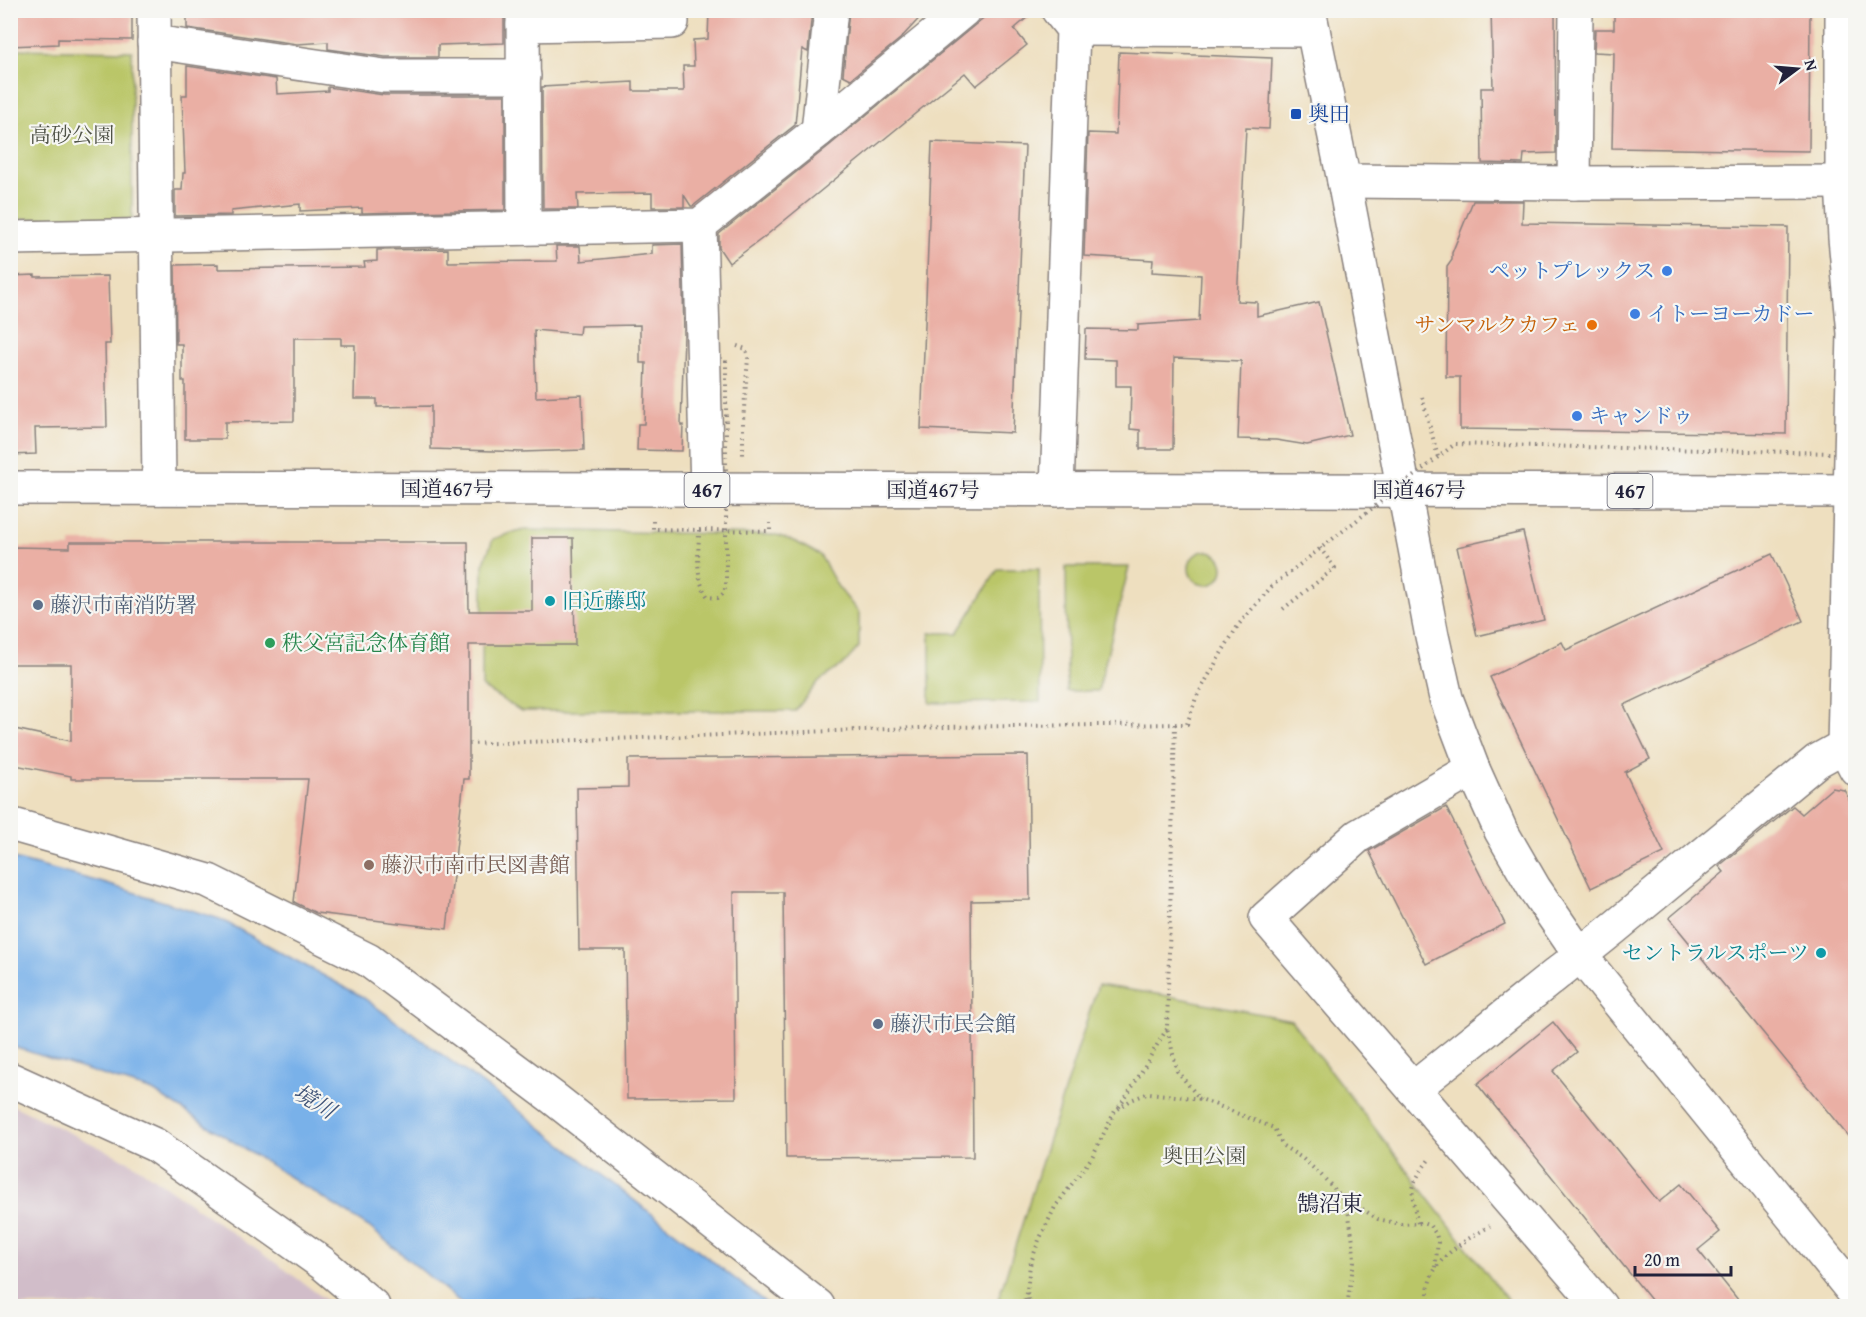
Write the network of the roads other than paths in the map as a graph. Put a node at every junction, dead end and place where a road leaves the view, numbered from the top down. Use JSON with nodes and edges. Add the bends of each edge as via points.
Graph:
{"nodes":[{"id":1,"x":671,"y":10,"type":"edge"},
{"id":2,"x":831,"y":10,"type":"edge"},
{"id":3,"x":964,"y":10,"type":"edge"},
{"id":4,"x":1576,"y":10,"type":"edge"},
{"id":5,"x":1842,"y":10,"type":"edge"},
{"id":6,"x":523,"y":18,"type":"edge"},
{"id":7,"x":1065,"y":20,"type":"edge"},
{"id":8,"x":1311,"y":20,"type":"edge"},
{"id":9,"x":154,"y":26,"type":"edge"},
{"id":10,"x":524,"y":76,"type":"junction"},
{"id":11,"x":818,"y":131,"type":"junction"},
{"id":12,"x":1344,"y":181,"type":"junction"},
{"id":13,"x":1849,"y":182,"type":"edge"},
{"id":14,"x":1574,"y":183,"type":"junction"},
{"id":15,"x":700,"y":225,"type":"junction"},
{"id":16,"x":524,"y":228,"type":"junction"},
{"id":17,"x":156,"y":236,"type":"junction"},
{"id":18,"x":10,"y":238,"type":"edge"},
{"id":19,"x":10,"y":488,"type":"edge"},
{"id":20,"x":159,"y":488,"type":"junction"},
{"id":21,"x":707,"y":490,"type":"junction"},
{"id":22,"x":1057,"y":490,"type":"junction"},
{"id":23,"x":1404,"y":490,"type":"junction"},
{"id":24,"x":1853,"y":491,"type":"edge"},
{"id":25,"x":1852,"y":754,"type":"edge"},
{"id":26,"x":1473,"y":769,"type":"junction"},
{"id":27,"x":10,"y":824,"type":"edge"},
{"id":28,"x":1580,"y":955,"type":"junction"},
{"id":29,"x":10,"y":1079,"type":"edge"},
{"id":30,"x":1413,"y":1089,"type":"junction"},
{"id":31,"x":1856,"y":1295,"type":"edge"},
{"id":32,"x":373,"y":1306,"type":"edge"},
{"id":33,"x":818,"y":1306,"type":"edge"},
{"id":34,"x":1600,"y":1306,"type":"edge"}],
"edges":[{"from":1,"to":6,"type":"main road","via":[[672,22]]},
{"from":2,"to":11,"type":"main road"},
{"from":3,"to":11,"type":"main road"},
{"from":4,"to":14,"type":"main road"},
{"from":5,"to":13,"type":"main road"},
{"from":6,"to":10,"type":"main road"},
{"from":7,"to":8,"type":"main road"},
{"from":7,"to":22,"type":"main road"},
{"from":8,"to":12,"type":"main road"},
{"from":9,"to":10,"type":"main road","via":[[384,76]]},
{"from":9,"to":17,"type":"main road"},
{"from":10,"to":16,"type":"main road"},
{"from":11,"to":15,"type":"main road"},
{"from":12,"to":14,"type":"main road"},
{"from":12,"to":23,"type":"main road"},
{"from":13,"to":14,"type":"main road"},
{"from":13,"to":24,"type":"main road","via":[[1845,238],[1854,333]]},
{"from":15,"to":16,"type":"main road"},
{"from":15,"to":21,"type":"main road"},
{"from":16,"to":17,"type":"main road"},
{"from":17,"to":18,"type":"main road"},
{"from":17,"to":20,"type":"main road"},
{"from":19,"to":20,"type":"main road","name":"国道467号","number":"467"},
{"from":20,"to":21,"type":"main road","name":"国道467号","number":"467"},
{"from":21,"to":22,"type":"main road","name":"国道467号","number":"467"},
{"from":22,"to":23,"type":"main road","name":"国道467号","number":"467"},
{"from":23,"to":24,"type":"main road","name":"国道467号","number":"467"},
{"from":23,"to":26,"type":"main road","via":[[1446,698]]},
{"from":24,"to":25,"type":"main road"},
{"from":25,"to":28,"type":"main road","via":[[1817,761]]},
{"from":26,"to":28,"type":"main road","via":[[1501,831]]},
{"from":26,"to":30,"type":"main road","via":[[1358,836],[1266,918]]},
{"from":27,"to":33,"type":"main road","via":[[209,880],[368,960],[552,1097]]},
{"from":28,"to":30,"type":"main road"},
{"from":28,"to":31,"type":"main road"},
{"from":29,"to":32,"type":"main road","via":[[155,1145],[322,1263]]},
{"from":30,"to":34,"type":"main road"}]}
